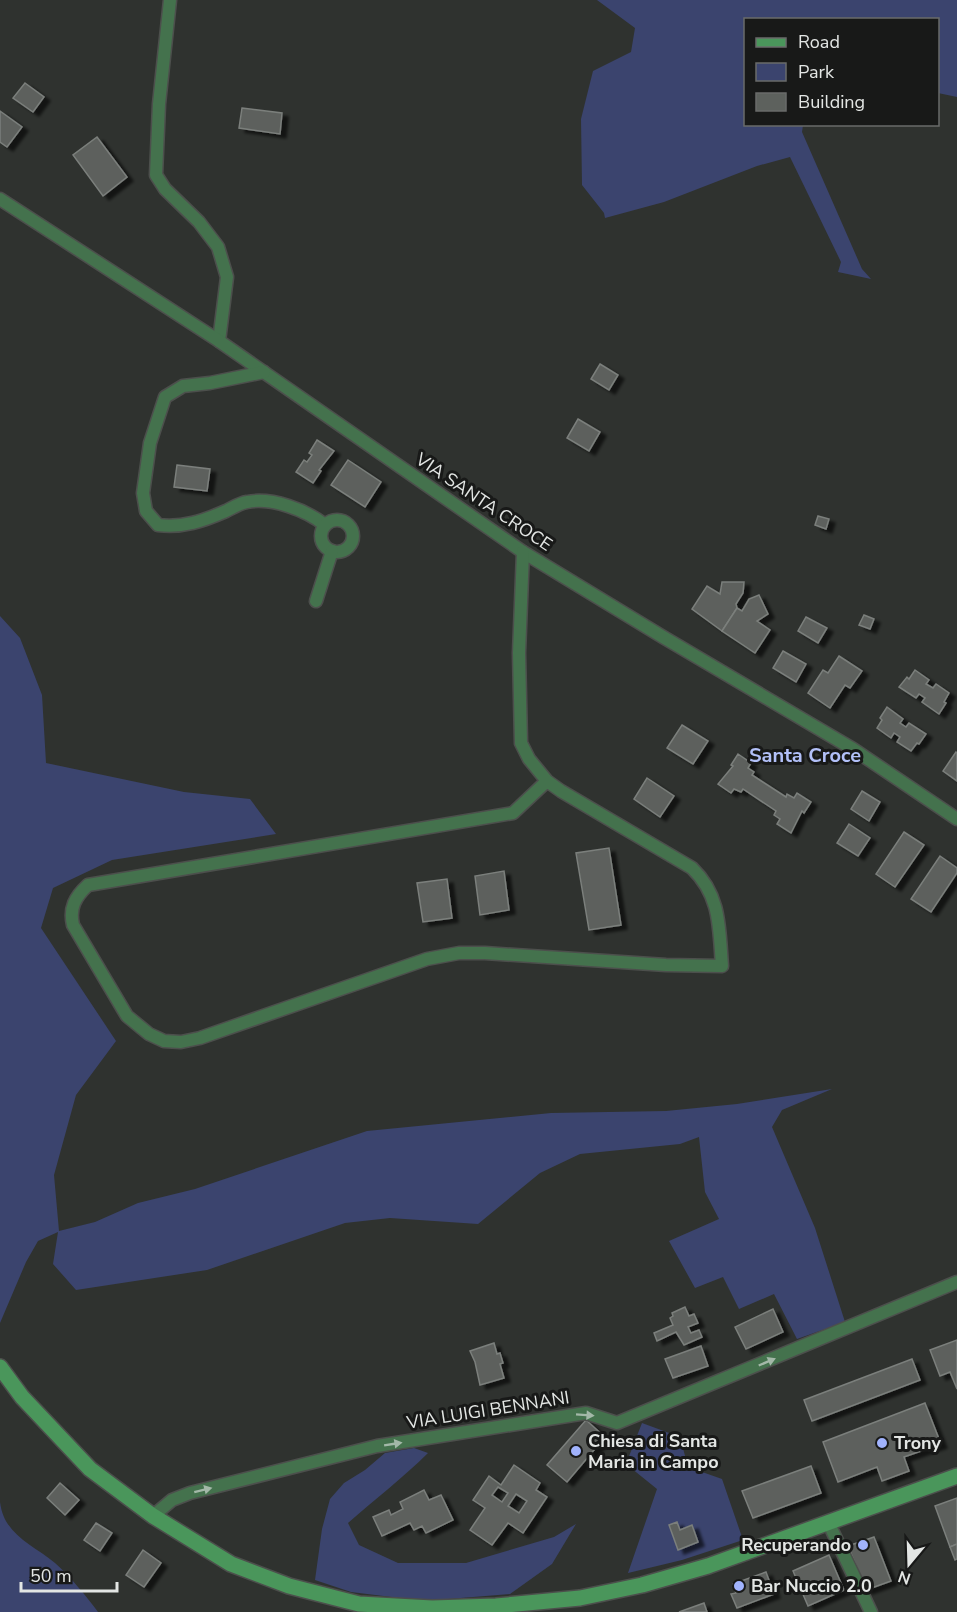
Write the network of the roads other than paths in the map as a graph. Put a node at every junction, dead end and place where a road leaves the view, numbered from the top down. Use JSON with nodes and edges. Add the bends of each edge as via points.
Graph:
{"nodes":[{"id":1,"x":170,"y":0,"type":"edge"},
{"id":2,"x":0,"y":200,"type":"edge"},
{"id":3,"x":219,"y":341,"type":"junction"},
{"id":4,"x":264,"y":372,"type":"junction"},
{"id":5,"x":325,"y":525,"type":"junction"},
{"id":6,"x":332,"y":551,"type":"junction"},
{"id":7,"x":523,"y":552,"type":"junction"},
{"id":8,"x":542,"y":564,"type":"junction"},
{"id":9,"x":522,"y":574,"type":"junction"},
{"id":10,"x":316,"y":601,"type":"dead end"},
{"id":11,"x":547,"y":781,"type":"junction"},
{"id":12,"x":957,"y":819,"type":"edge"},
{"id":13,"x":957,"y":1282,"type":"edge"},
{"id":14,"x":0,"y":1367,"type":"edge"},
{"id":15,"x":957,"y":1476,"type":"edge"},
{"id":16,"x":153,"y":1516,"type":"junction"},
{"id":17,"x":829,"y":1524,"type":"junction"},
{"id":18,"x":496,"y":1609,"type":"edge"},
{"id":19,"x":871,"y":1612,"type":"edge"}],
"edges":[{"from":1,"to":3,"type":"street","via":[[156,175],[218,247],[227,277]]},
{"from":2,"to":3,"type":"street","name":"VIA SANTA CROCE"},
{"from":3,"to":4,"type":"street","name":"VIA SANTA CROCE"},
{"from":4,"to":5,"type":"street","via":[[183,386],[165,398],[150,443],[143,493],[146,511],[158,525],[172,526],[201,522],[247,502],[277,502],[311,514]]},
{"from":4,"to":7,"type":"street","name":"VIA SANTA CROCE"},
{"from":5,"to":6,"type":"street","via":[[321,540]]},
{"from":5,"to":6,"type":"street","via":[[340,520],[349,525],[353,535],[346,549]]},
{"from":6,"to":10,"type":"street"},
{"from":7,"to":8,"type":"street","name":"VIA SANTA CROCE"},
{"from":7,"to":9,"type":"street"},
{"from":8,"to":9,"type":"street"},
{"from":8,"to":12,"type":"street","name":"VIA SANTA CROCE","via":[[854,748]]},
{"from":9,"to":11,"type":"street","via":[[521,743]]},
{"from":11,"to":11,"type":"street","via":[[702,877],[712,892],[716,909],[722,966],[459,953],[427,959],[200,1038],[164,1041],[127,1016],[70,916],[78,894],[88,885],[513,813]]},
{"from":16,"to":13,"type":"street","name":"VIA LUIGI BENNANI","one_way":true,"via":[[172,1500],[190,1493],[378,1446],[586,1413],[617,1423]]},
{"from":14,"to":16,"type":"main road","via":[[22,1397],[90,1468]]},
{"from":15,"to":17,"type":"main road"},
{"from":16,"to":18,"type":"main road","via":[[231,1564],[289,1586],[359,1604]]},
{"from":17,"to":18,"type":"main road","via":[[642,1585]]},
{"from":17,"to":19,"type":"street"}]}
